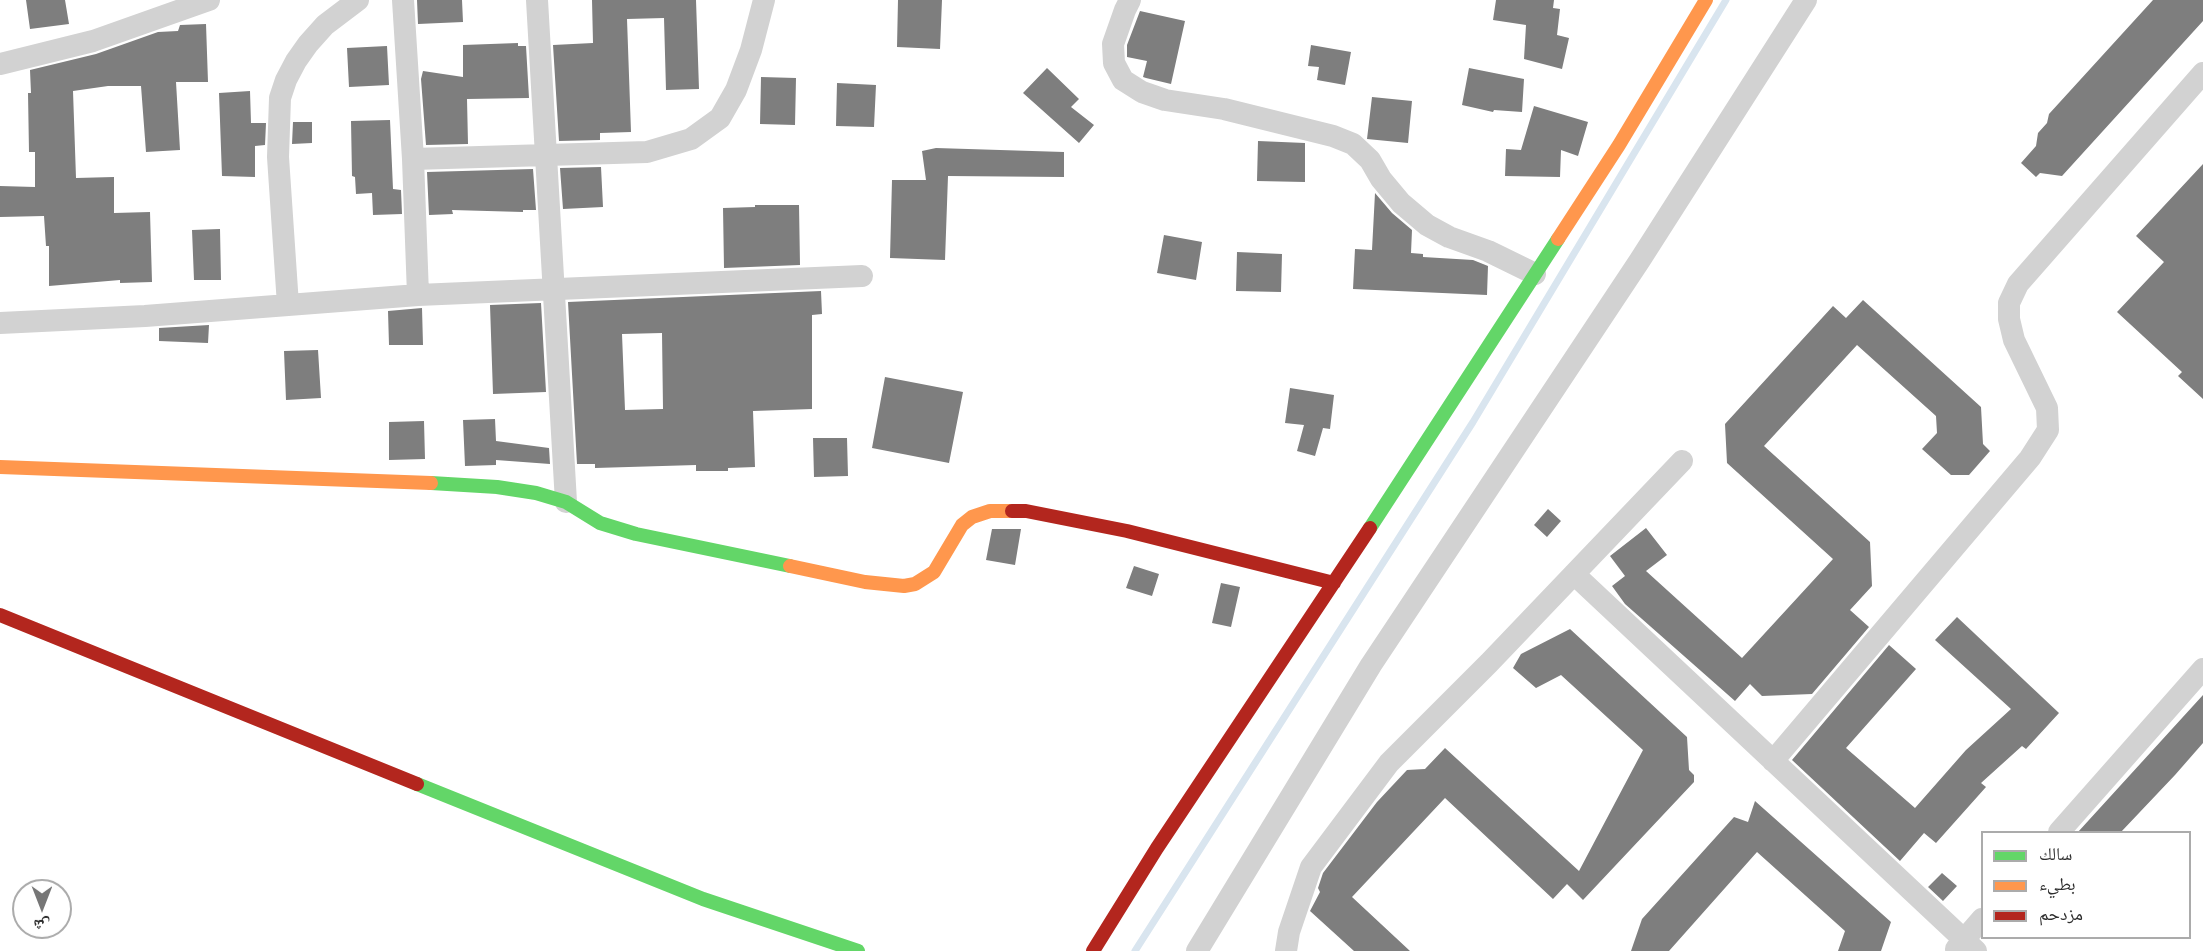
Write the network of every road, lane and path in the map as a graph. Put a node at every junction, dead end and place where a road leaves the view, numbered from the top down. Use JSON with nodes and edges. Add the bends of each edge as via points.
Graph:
{"nodes":[{"id":1,"x":209,"y":0,"type":"edge"},
{"id":2,"x":358,"y":0,"type":"edge"},
{"id":3,"x":403,"y":0,"type":"edge"},
{"id":4,"x":537,"y":0,"type":"edge"},
{"id":5,"x":764,"y":0,"type":"edge"},
{"id":6,"x":1130,"y":0,"type":"edge"},
{"id":7,"x":1706,"y":0,"type":"edge"},
{"id":8,"x":1806,"y":0,"type":"edge"},
{"id":9,"x":0,"y":64,"type":"edge"},
{"id":10,"x":2203,"y":73,"type":"edge"},
{"id":11,"x":546,"y":155,"type":"junction"},
{"id":12,"x":413,"y":159,"type":"junction"},
{"id":13,"x":1535,"y":274,"type":"junction"},
{"id":14,"x":862,"y":276,"type":"dead end"},
{"id":15,"x":553,"y":289,"type":"junction"},
{"id":16,"x":418,"y":295,"type":"junction"},
{"id":17,"x":288,"y":305,"type":"junction"},
{"id":18,"x":0,"y":323,"type":"edge"},
{"id":19,"x":1682,"y":461,"type":"dead end"},
{"id":20,"x":0,"y":468,"type":"edge"},
{"id":21,"x":566,"y":502,"type":"junction"},
{"id":22,"x":1574,"y":574,"type":"junction"},
{"id":23,"x":1334,"y":583,"type":"junction"},
{"id":24,"x":0,"y":615,"type":"edge"},
{"id":25,"x":2203,"y":669,"type":"edge"},
{"id":26,"x":1773,"y":760,"type":"junction"},
{"id":27,"x":2060,"y":831,"type":"edge"},
{"id":28,"x":1981,"y":922,"type":"edge"},
{"id":29,"x":1965,"y":947,"type":"edge"},
{"id":30,"x":858,"y":951,"type":"edge"},
{"id":31,"x":1093,"y":951,"type":"edge"},
{"id":32,"x":1197,"y":951,"type":"edge"},
{"id":33,"x":1286,"y":951,"type":"edge"}],
"edges":[{"from":1,"to":9,"type":"street","via":[[93,41]]},
{"from":2,"to":17,"type":"street","via":[[325,25],[308,44],[291,70],[280,98],[278,157]]},
{"from":3,"to":12,"type":"street"},
{"from":4,"to":11,"type":"street"},
{"from":5,"to":11,"type":"street","via":[[752,50],[736,90],[720,118],[691,139],[647,152]]},
{"from":6,"to":13,"type":"street","via":[[1113,44],[1114,63],[1123,80],[1165,100],[1224,109],[1353,144],[1370,160],[1401,203],[1427,225]]},
{"from":7,"to":13,"type":"street","via":[[1620,145]]},
{"from":8,"to":32,"type":"street","via":[[1634,270],[1371,665]]},
{"from":10,"to":26,"type":"street","via":[[2018,284],[2009,303],[2014,340],[2047,408],[2048,430],[2030,458]]},
{"from":11,"to":12,"type":"street"},
{"from":11,"to":15,"type":"street"},
{"from":12,"to":16,"type":"street"},
{"from":13,"to":23,"type":"street"},
{"from":14,"to":15,"type":"street"},
{"from":15,"to":16,"type":"street"},
{"from":15,"to":21,"type":"street"},
{"from":16,"to":17,"type":"street"},
{"from":17,"to":18,"type":"street"},
{"from":19,"to":22,"type":"street"},
{"from":20,"to":21,"type":"street","via":[[441,483],[526,492]]},
{"from":21,"to":23,"type":"street","via":[[600,523],[636,534],[883,584],[904,586],[926,579],[941,563],[962,525],[990,511],[1026,511],[1127,531]]},
{"from":22,"to":26,"type":"street"},
{"from":22,"to":33,"type":"street","via":[[1389,763],[1311,867]]},
{"from":23,"to":31,"type":"street"},
{"from":24,"to":30,"type":"street","via":[[692,895]]},
{"from":25,"to":27,"type":"street"},
{"from":26,"to":29,"type":"street"},
{"from":28,"to":29,"type":"street"}]}
